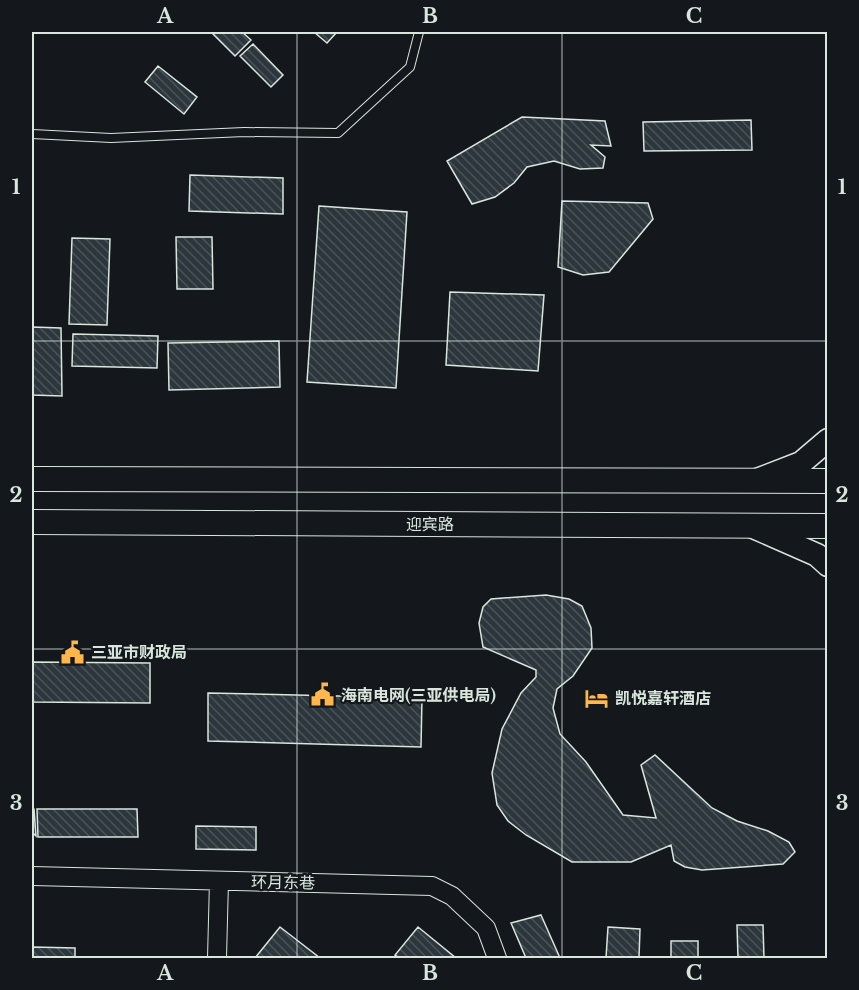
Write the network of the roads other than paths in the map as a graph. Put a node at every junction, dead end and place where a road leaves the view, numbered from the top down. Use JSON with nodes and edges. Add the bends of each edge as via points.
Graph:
{"nodes":[{"id":1,"x":419,"y":32,"type":"edge"},
{"id":2,"x":32,"y":134,"type":"edge"},
{"id":3,"x":828,"y":440,"type":"edge"},
{"id":4,"x":32,"y":479,"type":"edge"},
{"id":5,"x":754,"y":481,"type":"junction"},
{"id":6,"x":828,"y":481,"type":"edge"},
{"id":7,"x":32,"y":522,"type":"edge"},
{"id":8,"x":751,"y":526,"type":"junction"},
{"id":9,"x":828,"y":526,"type":"edge"},
{"id":10,"x":828,"y":565,"type":"edge"},
{"id":11,"x":32,"y":876,"type":"edge"},
{"id":12,"x":219,"y":881,"type":"junction"},
{"id":13,"x":217,"y":958,"type":"edge"},
{"id":14,"x":497,"y":958,"type":"edge"}],
"edges":[{"from":1,"to":2,"type":"lane","via":[[410,67],[338,133],[244,132],[111,138]]},
{"from":3,"to":5,"type":"main road","via":[[801,463]]},
{"from":4,"to":5,"type":"highway"},
{"from":5,"to":6,"type":"highway"},
{"from":7,"to":8,"type":"highway","name":"迎宾路"},
{"from":8,"to":9,"type":"highway","name":"迎宾路"},
{"from":8,"to":10,"type":"main road","via":[[817,555]]},
{"from":11,"to":12,"type":"street","name":"环月东巷"},
{"from":12,"to":13,"type":"street"},
{"from":12,"to":14,"type":"street","name":"环月东巷","via":[[432,886],[452,896],[486,928]]}]}
